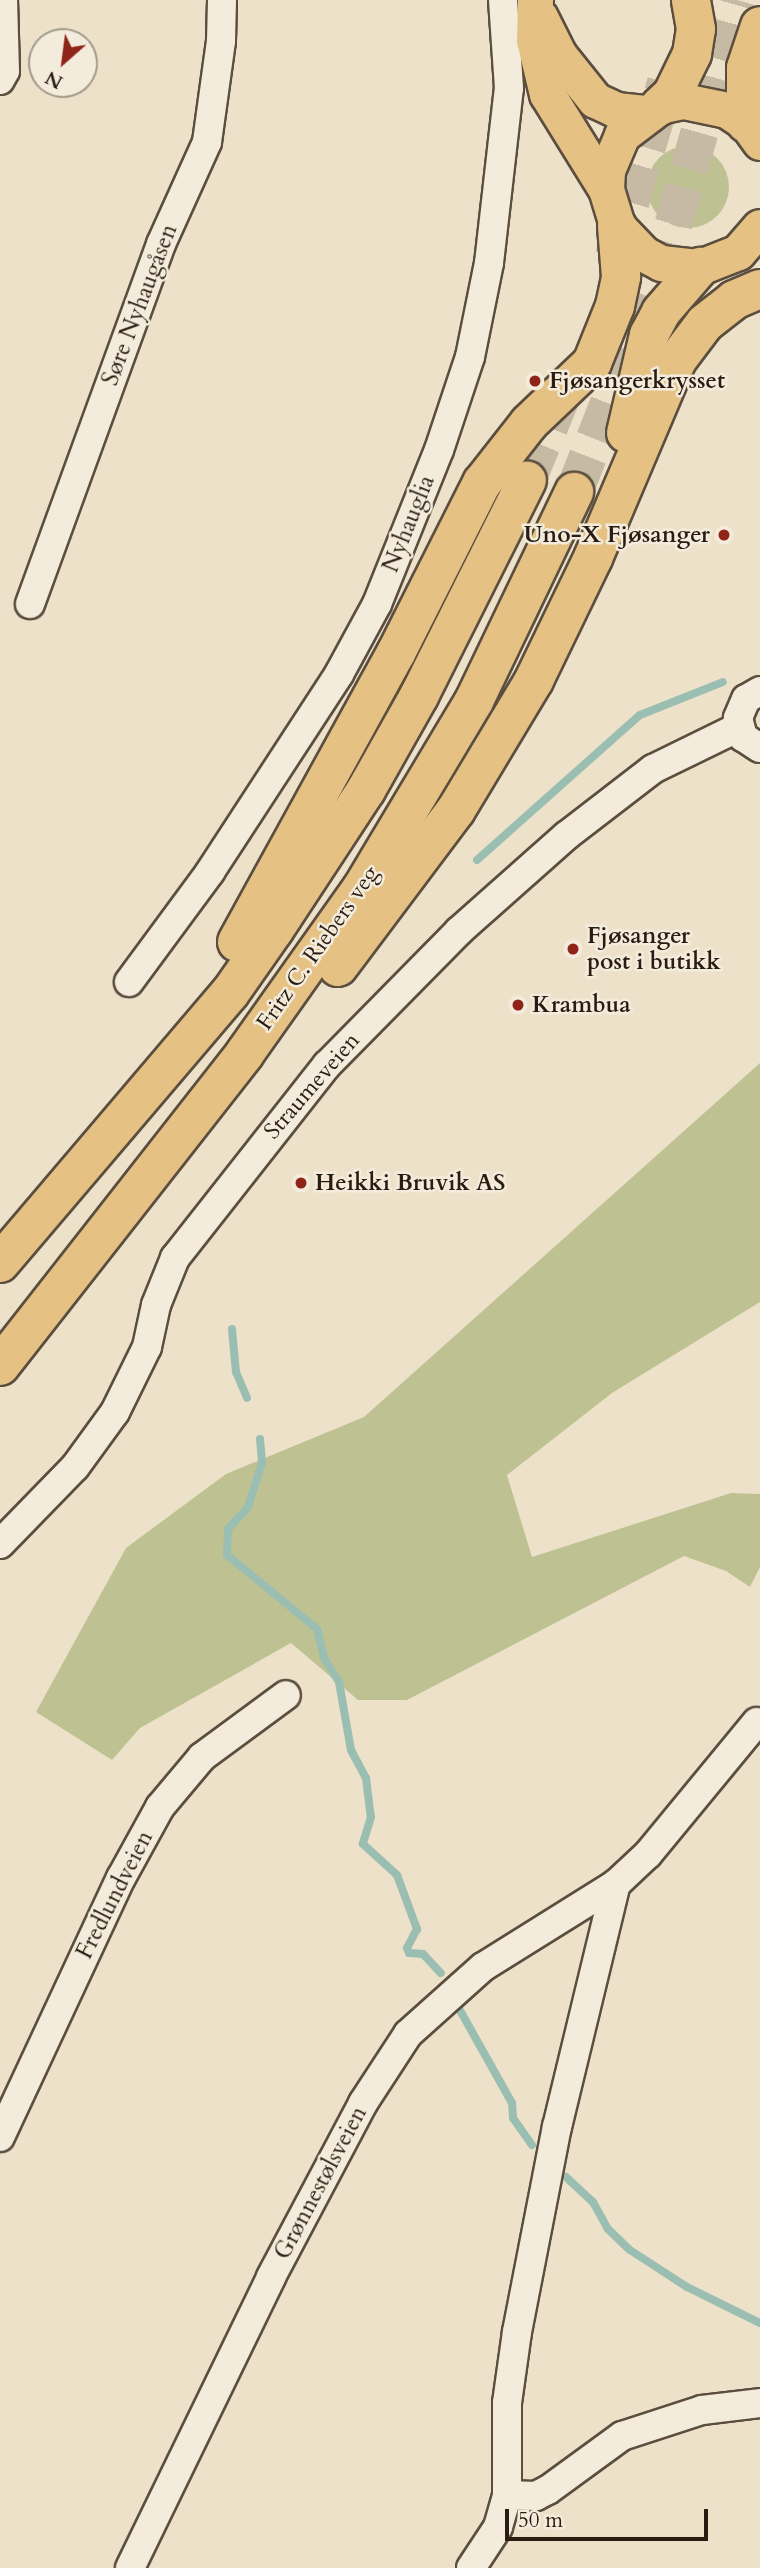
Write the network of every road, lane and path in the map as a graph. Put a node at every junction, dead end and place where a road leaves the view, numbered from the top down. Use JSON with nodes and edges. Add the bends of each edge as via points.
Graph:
{"nodes":[{"id":1,"x":3,"y":0,"type":"edge"},
{"id":2,"x":222,"y":0,"type":"edge"},
{"id":3,"x":503,"y":0,"type":"edge"},
{"id":4,"x":691,"y":0,"type":"edge"},
{"id":5,"x":535,"y":5,"type":"edge"},
{"id":6,"x":760,"y":26,"type":"edge"},
{"id":7,"x":0,"y":80,"type":"edge"},
{"id":8,"x":653,"y":109,"type":"junction"},
{"id":9,"x":753,"y":133,"type":"edge"},
{"id":10,"x":606,"y":189,"type":"junction"},
{"id":11,"x":617,"y":226,"type":"junction"},
{"id":12,"x":753,"y":242,"type":"edge"},
{"id":13,"x":700,"y":267,"type":"junction"},
{"id":14,"x":760,"y":289,"type":"edge"},
{"id":15,"x":527,"y":480,"type":"tunnel mouth"},
{"id":16,"x":575,"y":492,"type":"tunnel mouth"},
{"id":17,"x":613,"y":512,"type":"junction"},
{"id":18,"x":30,"y":604,"type":"dead end"},
{"id":19,"x":760,"y":691,"type":"edge"},
{"id":20,"x":739,"y":727,"type":"junction"},
{"id":21,"x":760,"y":748,"type":"edge"},
{"id":22,"x":129,"y":982,"type":"dead end"},
{"id":23,"x":183,"y":1050,"type":"junction"},
{"id":24,"x":244,"y":1053,"type":"junction"},
{"id":25,"x":0,"y":1263,"type":"edge"},
{"id":26,"x":0,"y":1366,"type":"edge"},
{"id":27,"x":0,"y":1544,"type":"edge"},
{"id":28,"x":286,"y":1695,"type":"dead end"},
{"id":29,"x":757,"y":1722,"type":"dead end"},
{"id":30,"x":616,"y":1884,"type":"junction"},
{"id":31,"x":0,"y":2137,"type":"edge"},
{"id":32,"x":760,"y":2403,"type":"edge"},
{"id":33,"x":507,"y":2495,"type":"junction"},
{"id":34,"x":130,"y":2568,"type":"edge"},
{"id":35,"x":471,"y":2568,"type":"edge"}],
"edges":[{"from":1,"to":7,"type":"street","via":[[5,71]]},
{"from":2,"to":18,"type":"street","name":"Søre Nyhaugåsen","via":[[207,142],[161,244]]},
{"from":3,"to":22,"type":"street","name":"Nyhauglia","via":[[509,88],[489,263],[470,357],[439,450],[377,604],[332,685],[210,872]]},
{"from":4,"to":8,"type":"highway","via":[[696,29],[692,54],[672,95]]},
{"from":5,"to":8,"type":"main road","via":[[559,55],[595,100],[616,110]]},
{"from":5,"to":10,"type":"main road","via":[[534,40],[547,94]]},
{"from":6,"to":9,"type":"highway","via":[[746,68]]},
{"from":8,"to":9,"type":"main road","via":[[705,103]]},
{"from":8,"to":10,"type":"main road","via":[[622,135],[612,152]]},
{"from":10,"to":11,"type":"main road"},
{"from":11,"to":13,"type":"main road","via":[[644,254],[680,267]]},
{"from":11,"to":23,"type":"highway","via":[[621,277],[615,306],[592,363],[529,423],[482,483],[254,916],[216,975]]},
{"from":12,"to":13,"type":"main road"},
{"from":13,"to":17,"type":"highway","via":[[661,312],[649,335],[639,366]]},
{"from":14,"to":17,"type":"highway","via":[[734,300],[690,339],[664,384]]},
{"from":15,"to":23,"type":"highway","name":"Fritz C. Riebers veg","via":[[469,602],[366,790],[230,993]]},
{"from":16,"to":24,"type":"highway","name":"Fritz C. Riebers veg","via":[[457,730],[362,888]]},
{"from":17,"to":24,"type":"highway","via":[[534,680],[456,810],[308,1007]]},
{"from":19,"to":20,"type":"street","via":[[740,708]]},
{"from":20,"to":21,"type":"street","via":[[743,737]]},
{"from":20,"to":27,"type":"street","name":"Straumeveien","via":[[653,769],[566,836],[459,931],[327,1065],[175,1258],[156,1305],[143,1358],[115,1412],[75,1467]]},
{"from":23,"to":25,"type":"highway","name":"Fritz C. Riebers veg"},
{"from":24,"to":26,"type":"highway","name":"Fritz C. Riebers veg"},
{"from":28,"to":31,"type":"street","name":"Fredlundveien","via":[[202,1757],[160,1807],[121,1878]]},
{"from":29,"to":30,"type":"street","name":"Grønnestølsveien","via":[[648,1854]]},
{"from":30,"to":33,"type":"street","via":[[557,2127],[517,2332],[507,2403]]},
{"from":30,"to":34,"type":"street","name":"Grønnestølsveien","via":[[483,1967],[428,2013],[394,2052],[271,2277]]},
{"from":32,"to":33,"type":"street","via":[[702,2410],[622,2436],[548,2490],[536,2496]]},
{"from":33,"to":35,"type":"street","via":[[498,2527]]}]}
